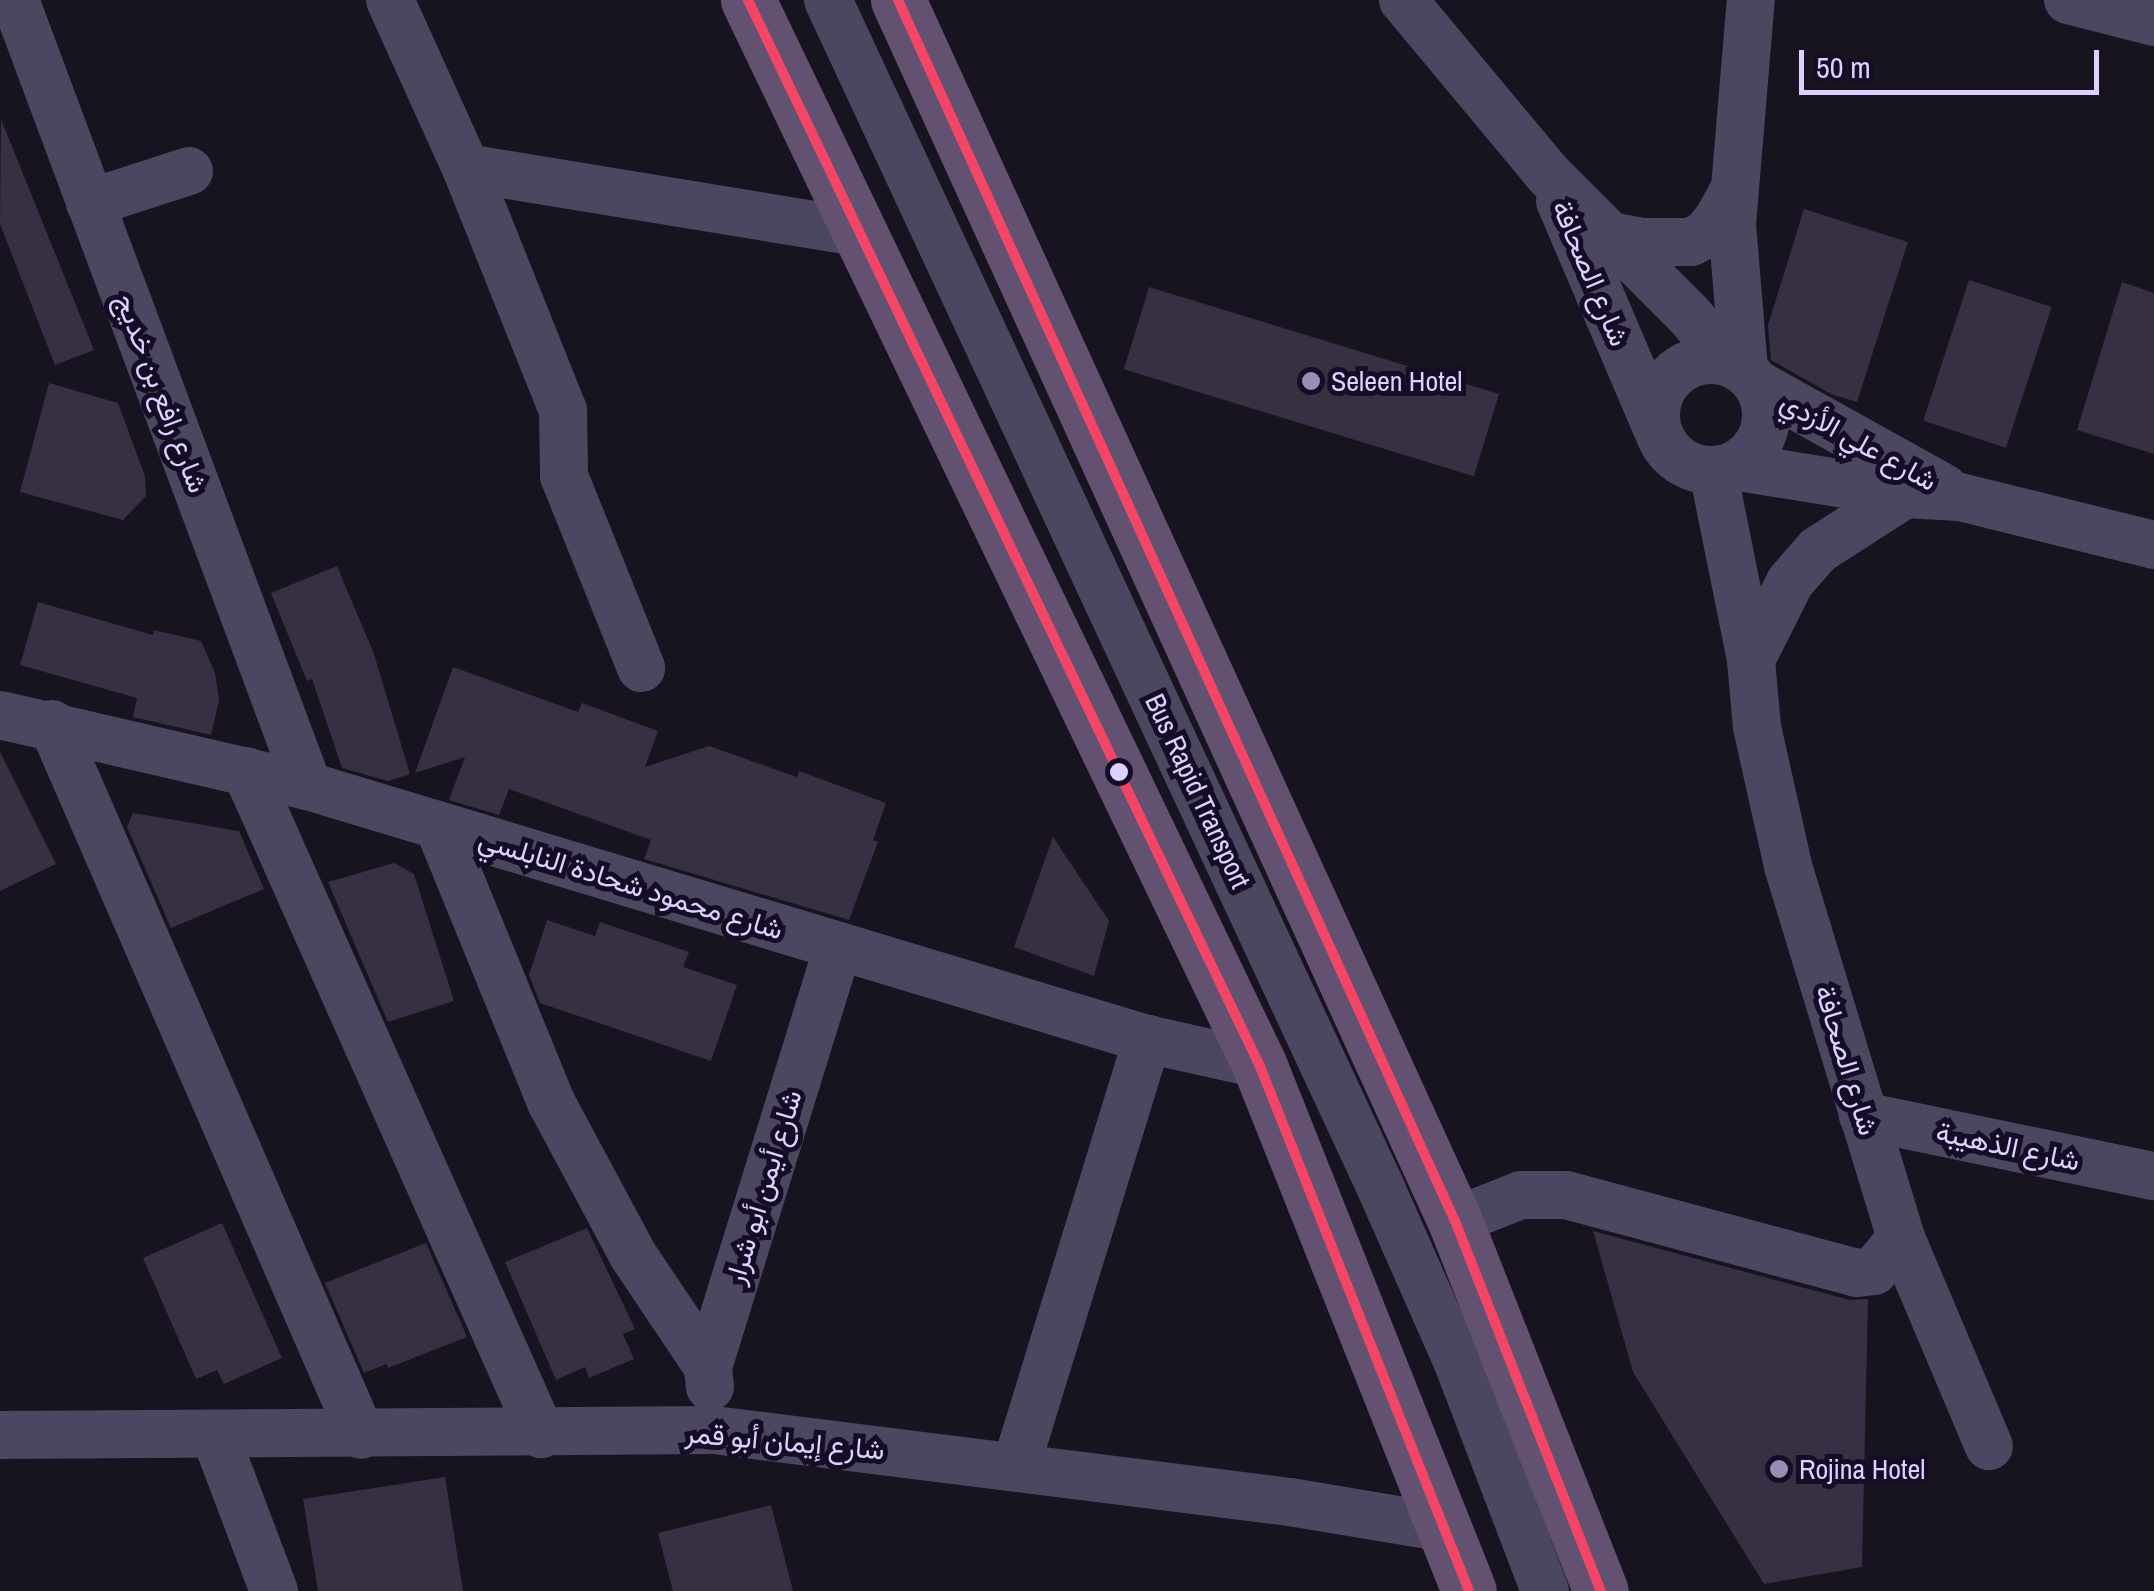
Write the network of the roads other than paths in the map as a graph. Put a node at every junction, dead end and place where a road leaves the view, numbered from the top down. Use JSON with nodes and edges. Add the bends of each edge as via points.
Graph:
{"nodes":[{"id":1,"x":15,"y":0,"type":"edge"},
{"id":2,"x":390,"y":0,"type":"edge"},
{"id":3,"x":748,"y":0,"type":"edge"},
{"id":4,"x":808,"y":0,"type":"edge"},
{"id":5,"x":828,"y":0,"type":"edge"},
{"id":6,"x":898,"y":0,"type":"edge"},
{"id":7,"x":1403,"y":0,"type":"edge"},
{"id":8,"x":1751,"y":0,"type":"edge"},
{"id":9,"x":2068,"y":0,"type":"edge"},
{"id":10,"x":2154,"y":22,"type":"edge"},
{"id":11,"x":466,"y":168,"type":"junction"},
{"id":12,"x":189,"y":171,"type":"dead end"},
{"id":13,"x":1549,"y":175,"type":"junction"},
{"id":14,"x":90,"y":204,"type":"junction"},
{"id":15,"x":1733,"y":207,"type":"junction"},
{"id":16,"x":858,"y":232,"type":"junction"},
{"id":17,"x":1606,"y":235,"type":"junction"},
{"id":18,"x":1690,"y":316,"type":"junction"},
{"id":19,"x":1743,"y":372,"type":"junction"},
{"id":20,"x":1669,"y":378,"type":"junction"},
{"id":21,"x":1656,"y":426,"type":"junction"},
{"id":22,"x":1723,"y":469,"type":"junction"},
{"id":23,"x":1905,"y":494,"type":"junction"},
{"id":24,"x":1960,"y":497,"type":"junction"},
{"id":25,"x":2154,"y":546,"type":"edge"},
{"id":26,"x":1752,"y":660,"type":"junction"},
{"id":27,"x":641,"y":668,"type":"dead end"},
{"id":28,"x":0,"y":715,"type":"edge"},
{"id":29,"x":52,"y":724,"type":"junction"},
{"id":30,"x":246,"y":771,"type":"junction"},
{"id":31,"x":308,"y":786,"type":"junction"},
{"id":32,"x":438,"y":825,"type":"junction"},
{"id":33,"x":838,"y":946,"type":"junction"},
{"id":34,"x":1148,"y":1039,"type":"junction"},
{"id":35,"x":1259,"y":1064,"type":"junction"},
{"id":36,"x":1863,"y":1116,"type":"junction"},
{"id":37,"x":2154,"y":1176,"type":"edge"},
{"id":38,"x":1455,"y":1221,"type":"junction"},
{"id":39,"x":1901,"y":1238,"type":"junction"},
{"id":40,"x":708,"y":1367,"type":"junction"},
{"id":41,"x":714,"y":1430,"type":"junction"},
{"id":42,"x":541,"y":1434,"type":"junction"},
{"id":43,"x":0,"y":1435,"type":"edge"},
{"id":44,"x":215,"y":1435,"type":"junction"},
{"id":45,"x":361,"y":1436,"type":"junction"},
{"id":46,"x":1989,"y":1446,"type":"dead end"},
{"id":47,"x":1016,"y":1466,"type":"junction"},
{"id":48,"x":1445,"y":1528,"type":"junction"},
{"id":49,"x":274,"y":1591,"type":"edge"},
{"id":50,"x":1469,"y":1591,"type":"edge"},
{"id":51,"x":1525,"y":1591,"type":"edge"},
{"id":52,"x":1546,"y":1591,"type":"edge"},
{"id":53,"x":1601,"y":1591,"type":"edge"}],
"edges":[{"from":1,"to":14,"type":"street","name":"شارع رافع بن خديج"},
{"from":2,"to":11,"type":"street"},
{"from":3,"to":16,"type":"main road"},
{"from":4,"to":51,"type":"street","name":"Bus Rapid Transport","via":[[1038,480],[1378,1222]]},
{"from":5,"to":52,"type":"street","name":"Bus Rapid Transport","via":[[1380,1186],[1458,1363]]},
{"from":6,"to":38,"type":"main road"},
{"from":7,"to":13,"type":"street","name":"شارع الصحافة"},
{"from":8,"to":15,"type":"street"},
{"from":9,"to":10,"type":"street"},
{"from":11,"to":16,"type":"street"},
{"from":11,"to":27,"type":"street","via":[[563,410],[564,476]]},
{"from":12,"to":14,"type":"street"},
{"from":13,"to":17,"type":"street","name":"شارع الصحافة"},
{"from":13,"to":21,"type":"street","name":"شارع الصحافة"},
{"from":14,"to":31,"type":"street","name":"شارع رافع بن خديج"},
{"from":15,"to":17,"type":"street","via":[[1691,242]]},
{"from":15,"to":18,"type":"street"},
{"from":15,"to":19,"type":"street"},
{"from":16,"to":35,"type":"main road"},
{"from":17,"to":18,"type":"street","name":"شارع الصحافة"},
{"from":18,"to":19,"type":"street","name":"شارع الصحافة"},
{"from":18,"to":20,"type":"street"},
{"from":19,"to":20,"type":"street","via":[[1690,363]]},
{"from":19,"to":22,"type":"street","via":[[1765,402],[1761,440]]},
{"from":19,"to":24,"type":"street","name":"شارع علي الأزدي"},
{"from":20,"to":21,"type":"street","via":[[1657,400]]},
{"from":21,"to":22,"type":"street","via":[[1676,459]]},
{"from":22,"to":23,"type":"street","name":"شارع علي الأزدي"},
{"from":22,"to":26,"type":"street","name":"شارع الصحافة"},
{"from":23,"to":24,"type":"street","name":"شارع علي الأزدي"},
{"from":23,"to":26,"type":"street","via":[[1818,550],[1790,582]]},
{"from":24,"to":25,"type":"street","name":"شارع علي الأزدي"},
{"from":26,"to":36,"type":"street","name":"شارع الصحافة","via":[[1775,818]]},
{"from":28,"to":29,"type":"street","name":"شارع محمود شحادة النابلسي"},
{"from":29,"to":30,"type":"street","name":"شارع محمود شحادة النابلسي"},
{"from":29,"to":45,"type":"street"},
{"from":30,"to":31,"type":"street","name":"شارع محمود شحادة النابلسي"},
{"from":30,"to":42,"type":"street"},
{"from":31,"to":32,"type":"street","name":"شارع محمود شحادة النابلسي"},
{"from":32,"to":33,"type":"street","name":"شارع محمود شحادة النابلسي"},
{"from":32,"to":40,"type":"street","via":[[550,1102],[633,1255]]},
{"from":33,"to":34,"type":"street","name":"شارع محمود شحادة النابلسي"},
{"from":33,"to":40,"type":"street","name":"شارع أيمن أبو شرار"},
{"from":34,"to":35,"type":"street","name":"شارع محمود شحادة النابلسي"},
{"from":34,"to":47,"type":"street"},
{"from":35,"to":48,"type":"main road"},
{"from":36,"to":37,"type":"street","name":"شارع الذهيبة"},
{"from":36,"to":39,"type":"street","name":"شارع الصحافة"},
{"from":38,"to":39,"type":"street","via":[[1521,1195],[1566,1196],[1857,1273],[1874,1271]]},
{"from":38,"to":53,"type":"main road"},
{"from":39,"to":46,"type":"street","name":"شارع الصحافة"},
{"from":40,"to":41,"type":"street","name":"شارع أيمن أبو شرار"},
{"from":41,"to":42,"type":"street","name":"شارع إيمان أبو قمر"},
{"from":41,"to":47,"type":"street","name":"شارع إيمان أبو قمر"},
{"from":42,"to":45,"type":"street","name":"شارع إيمان أبو قمر"},
{"from":43,"to":44,"type":"street","name":"شارع إيمان أبو قمر"},
{"from":44,"to":45,"type":"street","name":"شارع إيمان أبو قمر"},
{"from":44,"to":49,"type":"street"},
{"from":47,"to":48,"type":"street","name":"شارع إيمان أبو قمر"},
{"from":48,"to":50,"type":"main road"}]}
